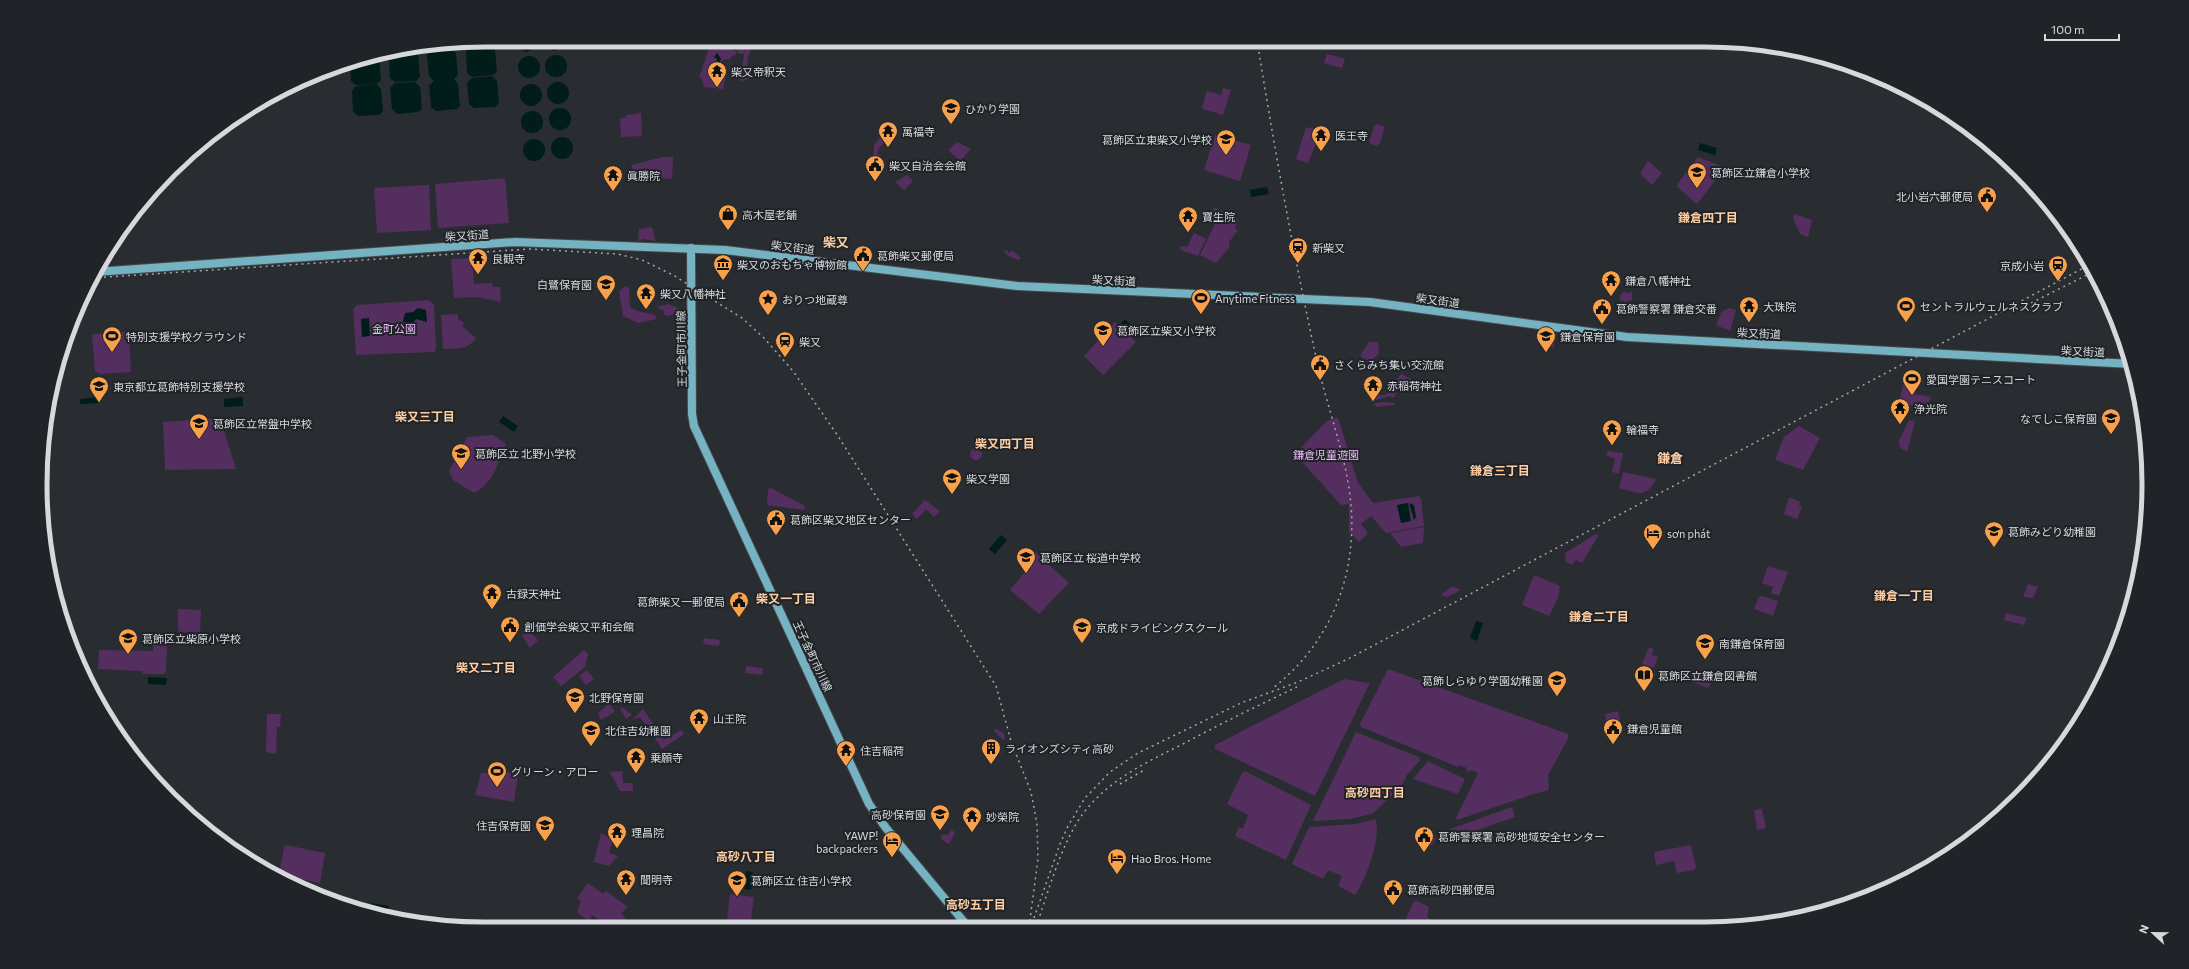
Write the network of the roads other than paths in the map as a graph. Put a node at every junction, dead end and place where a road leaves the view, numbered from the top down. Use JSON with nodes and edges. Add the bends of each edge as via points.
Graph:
{"nodes":[{"id":1,"x":691,"y":248,"type":"junction"},
{"id":2,"x":103,"y":271,"type":"edge"},
{"id":3,"x":2125,"y":364,"type":"edge"},
{"id":4,"x":964,"y":922,"type":"edge"}],
"edges":[{"from":1,"to":2,"type":"main road","name":"柴又街道","via":[[522,242]]},
{"from":1,"to":3,"type":"main road","name":"柴又街道","via":[[734,250],[1017,286],[1370,302],[1627,337]]},
{"from":1,"to":4,"type":"main road","name":"王子金町市川線","via":[[694,426],[869,804]]}]}
